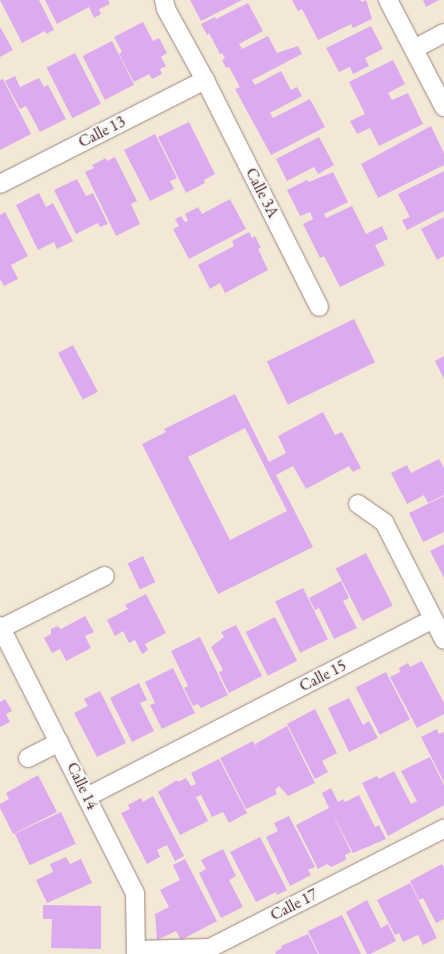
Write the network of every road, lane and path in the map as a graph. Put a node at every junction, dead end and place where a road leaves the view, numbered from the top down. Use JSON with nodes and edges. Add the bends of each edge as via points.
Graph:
{"nodes":[{"id":1,"x":164,"y":0,"type":"edge"},
{"id":2,"x":388,"y":0,"type":"edge"},
{"id":3,"x":444,"y":34,"type":"edge"},
{"id":4,"x":414,"y":49,"type":"junction"},
{"id":5,"x":205,"y":80,"type":"junction"},
{"id":6,"x":444,"y":107,"type":"edge"},
{"id":7,"x":0,"y":184,"type":"edge"},
{"id":8,"x":319,"y":307,"type":"dead end"},
{"id":9,"x":358,"y":504,"type":"dead end"},
{"id":10,"x":105,"y":576,"type":"dead end"},
{"id":11,"x":434,"y":619,"type":"junction"},
{"id":12,"x":1,"y":627,"type":"edge"},
{"id":13,"x":444,"y":640,"type":"edge"},
{"id":14,"x":59,"y":742,"type":"junction"},
{"id":15,"x":28,"y":758,"type":"dead end"},
{"id":16,"x":87,"y":798,"type":"junction"},
{"id":17,"x":444,"y":829,"type":"edge"},
{"id":18,"x":136,"y":952,"type":"edge"}],
"edges":[{"from":1,"to":5,"type":"street","name":"Calle 3A"},
{"from":2,"to":4,"type":"street"},
{"from":3,"to":4,"type":"street"},
{"from":4,"to":6,"type":"street"},
{"from":5,"to":7,"type":"street","name":"Calle 13"},
{"from":5,"to":8,"type":"street","name":"Calle 3A"},
{"from":9,"to":11,"type":"street","via":[[384,522]]},
{"from":10,"to":12,"type":"street"},
{"from":11,"to":13,"type":"street"},
{"from":11,"to":16,"type":"street","name":"Calle 15"},
{"from":12,"to":14,"type":"street","name":"Calle 14"},
{"from":14,"to":15,"type":"street"},
{"from":14,"to":16,"type":"street","name":"Calle 14"},
{"from":16,"to":18,"type":"street","name":"Calle 14","via":[[135,892]]},
{"from":17,"to":18,"type":"street","name":"Calle 17","via":[[210,948]]}]}
